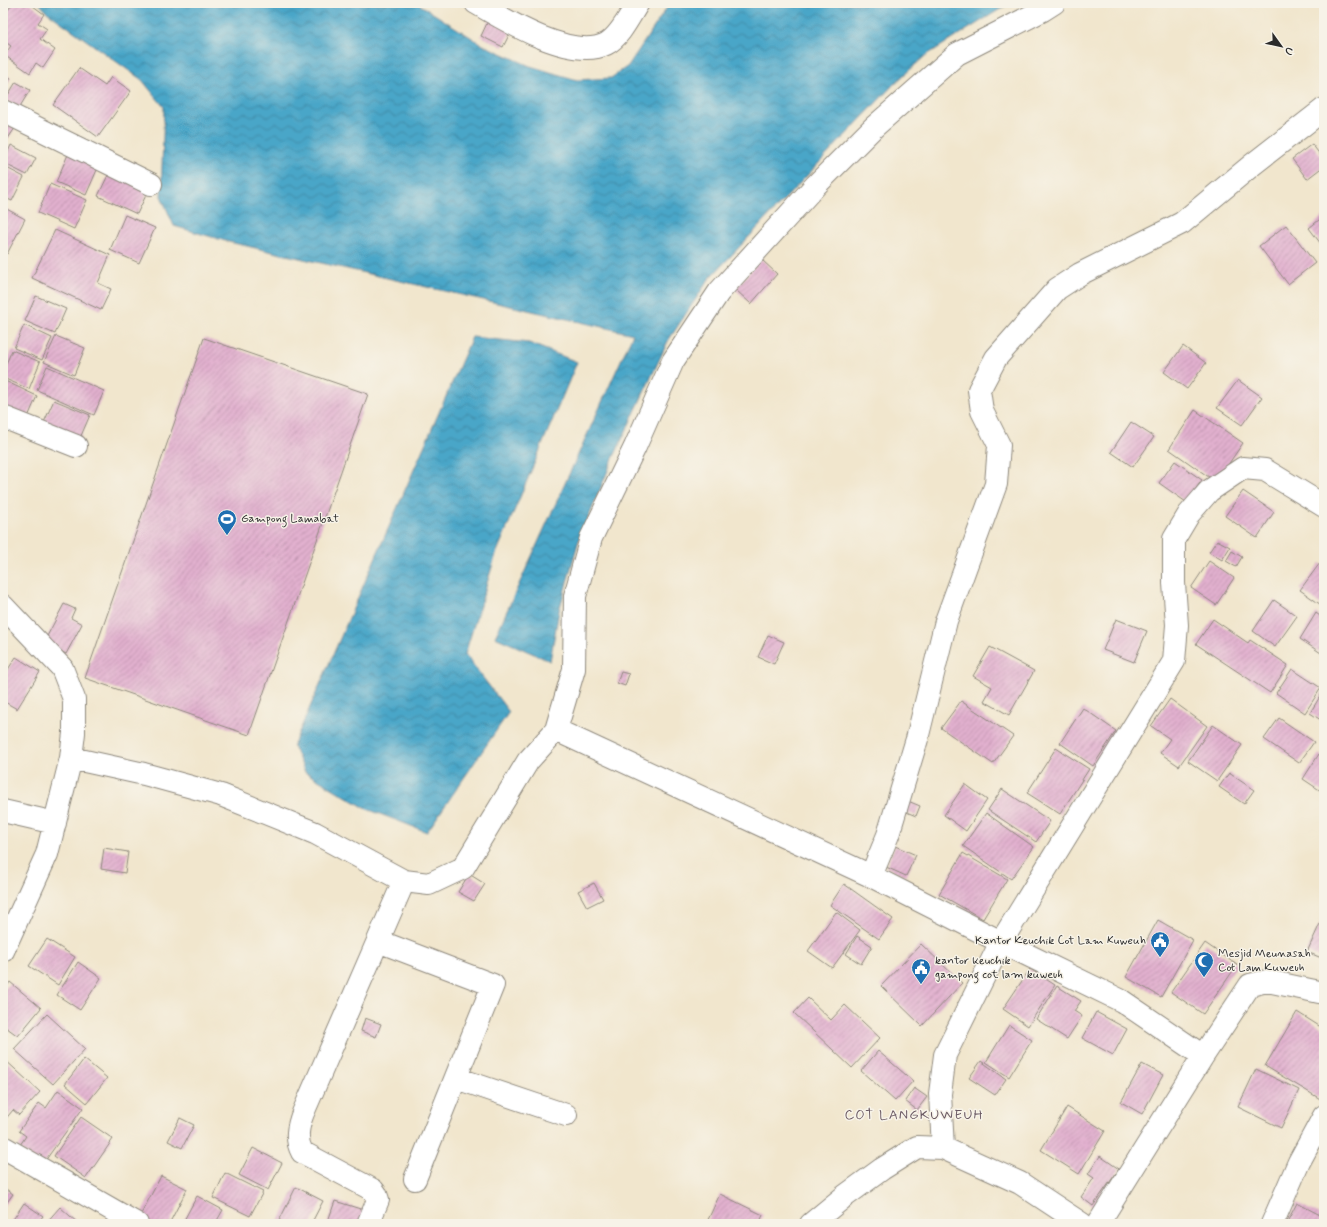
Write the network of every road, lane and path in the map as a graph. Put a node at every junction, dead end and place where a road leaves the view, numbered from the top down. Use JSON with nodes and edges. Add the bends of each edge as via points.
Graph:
{"nodes":[{"id":1,"x":476,"y":3,"type":"edge"},
{"id":2,"x":638,"y":3,"type":"edge"},
{"id":3,"x":1054,"y":3,"type":"edge"},
{"id":4,"x":1324,"y":109,"type":"edge"},
{"id":5,"x":3,"y":111,"type":"edge"},
{"id":6,"x":151,"y":184,"type":"dead end"},
{"id":7,"x":3,"y":416,"type":"edge"},
{"id":8,"x":76,"y":446,"type":"dead end"},
{"id":9,"x":1324,"y":506,"type":"edge"},
{"id":10,"x":3,"y":606,"type":"edge"},
{"id":11,"x":556,"y":730,"type":"junction"},
{"id":12,"x":70,"y":758,"type":"junction"},
{"id":13,"x":3,"y":811,"type":"edge"},
{"id":14,"x":55,"y":823,"type":"junction"},
{"id":15,"x":871,"y":876,"type":"junction"},
{"id":16,"x":404,"y":881,"type":"junction"},
{"id":17,"x":378,"y":941,"type":"junction"},
{"id":18,"x":1001,"y":942,"type":"junction"},
{"id":19,"x":3,"y":951,"type":"edge"},
{"id":20,"x":1324,"y":992,"type":"edge"},
{"id":21,"x":1203,"y":1056,"type":"junction"},
{"id":22,"x":456,"y":1078,"type":"junction"},
{"id":23,"x":566,"y":1115,"type":"dead end"},
{"id":24,"x":1324,"y":1116,"type":"edge"},
{"id":25,"x":3,"y":1147,"type":"edge"},
{"id":26,"x":944,"y":1148,"type":"junction"},
{"id":27,"x":415,"y":1179,"type":"dead end"},
{"id":28,"x":137,"y":1224,"type":"edge"},
{"id":29,"x":368,"y":1224,"type":"edge"},
{"id":30,"x":811,"y":1224,"type":"edge"},
{"id":31,"x":1082,"y":1224,"type":"edge"},
{"id":32,"x":1098,"y":1224,"type":"edge"},
{"id":33,"x":1272,"y":1224,"type":"edge"}],
"edges":[{"from":1,"to":2,"type":"street","via":[[541,38],[572,46],[593,47],[606,44],[615,38]]},
{"from":3,"to":11,"type":"street","via":[[957,54],[874,127],[816,185],[719,292],[673,361],[591,538],[575,596],[574,669]]},
{"from":4,"to":15,"type":"street","via":[[1182,223],[1080,274],[1057,290],[996,358],[979,390],[982,411],[999,445],[996,484],[946,621],[917,739],[888,835]]},
{"from":5,"to":6,"type":"street"},
{"from":7,"to":8,"type":"street"},
{"from":9,"to":18,"type":"street","via":[[1265,470],[1243,468],[1209,491],[1189,514],[1174,539],[1177,625],[1174,661]]},
{"from":10,"to":12,"type":"street","via":[[62,668],[74,699],[74,733]]},
{"from":11,"to":15,"type":"street"},
{"from":11,"to":16,"type":"street","via":[[528,761],[462,868],[429,884]]},
{"from":12,"to":14,"type":"street"},
{"from":12,"to":16,"type":"street","via":[[144,774],[221,795],[314,833]]},
{"from":13,"to":14,"type":"street"},
{"from":14,"to":19,"type":"street","via":[[47,854]]},
{"from":15,"to":18,"type":"street"},
{"from":16,"to":17,"type":"street"},
{"from":17,"to":22,"type":"street","via":[[493,985]]},
{"from":17,"to":29,"type":"street","via":[[298,1128],[298,1145],[302,1152],[376,1194],[378,1200]]},
{"from":18,"to":21,"type":"street","via":[[1122,1001]]},
{"from":18,"to":26,"type":"street","via":[[945,1055],[940,1094]]},
{"from":20,"to":21,"type":"street","via":[[1266,981],[1250,985]]},
{"from":21,"to":32,"type":"street"},
{"from":22,"to":23,"type":"street"},
{"from":22,"to":27,"type":"street"},
{"from":24,"to":33,"type":"street","via":[[1299,1162]]},
{"from":25,"to":28,"type":"street"},
{"from":26,"to":30,"type":"street","via":[[917,1147],[882,1169]]},
{"from":26,"to":31,"type":"street","via":[[1020,1183]]}]}
